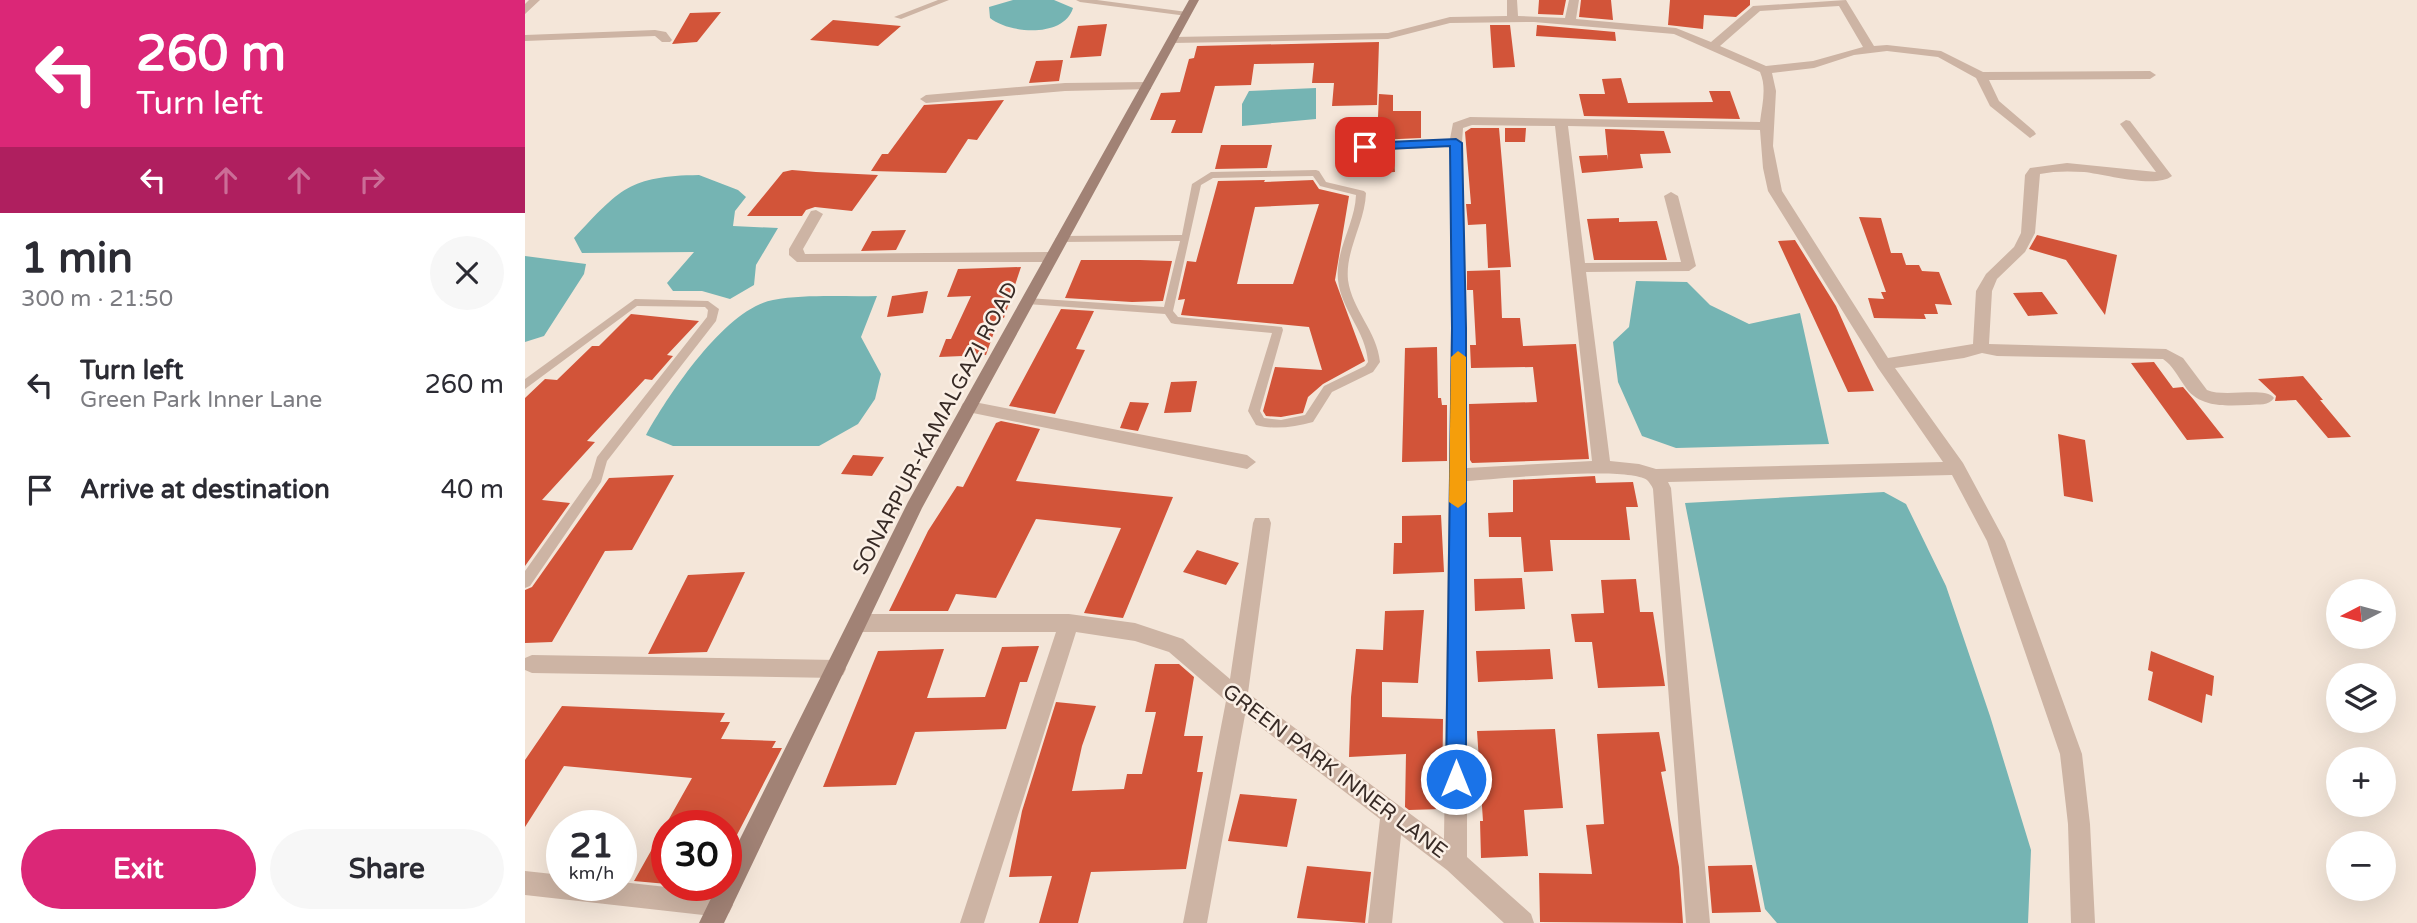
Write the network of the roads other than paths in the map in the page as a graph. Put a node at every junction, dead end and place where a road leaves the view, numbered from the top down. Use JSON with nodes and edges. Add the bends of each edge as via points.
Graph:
{"nodes":[{"id":1,"x":535,"y":0,"type":"edge"},
{"id":2,"x":945,"y":0,"type":"edge"},
{"id":3,"x":1080,"y":0,"type":"edge"},
{"id":4,"x":1512,"y":0,"type":"edge"},
{"id":5,"x":1574,"y":0,"type":"edge"},
{"id":6,"x":1842,"y":1,"type":"edge"},
{"id":7,"x":1190,"y":7,"type":"edge"},
{"id":8,"x":525,"y":11,"type":"edge"},
{"id":9,"x":898,"y":17,"type":"dead end"},
{"id":10,"x":1513,"y":19,"type":"junction"},
{"id":11,"x":1570,"y":21,"type":"junction"},
{"id":12,"x":525,"y":38,"type":"edge"},
{"id":13,"x":666,"y":40,"type":"dead end"},
{"id":14,"x":1173,"y":40,"type":"junction"},
{"id":15,"x":1713,"y":46,"type":"junction"},
{"id":16,"x":1870,"y":49,"type":"junction"},
{"id":17,"x":1765,"y":70,"type":"junction"},
{"id":18,"x":2150,"y":75,"type":"dead end"},
{"id":19,"x":1981,"y":76,"type":"junction"},
{"id":20,"x":1147,"y":86,"type":"junction"},
{"id":21,"x":926,"y":99,"type":"dead end"},
{"id":22,"x":1561,"y":122,"type":"junction"},
{"id":23,"x":2126,"y":124,"type":"dead end"},
{"id":24,"x":1766,"y":126,"type":"junction"},
{"id":25,"x":2030,"y":134,"type":"dead end"},
{"id":26,"x":1456,"y":143,"type":"junction"},
{"id":27,"x":1342,"y":148,"type":"dead end"},
{"id":28,"x":1671,"y":196,"type":"dead end"},
{"id":29,"x":816,"y":214,"type":"dead end"},
{"id":30,"x":1185,"y":238,"type":"junction"},
{"id":31,"x":1060,"y":239,"type":"junction"},
{"id":32,"x":1051,"y":257,"type":"junction"},
{"id":33,"x":1578,"y":268,"type":"junction"},
{"id":34,"x":1027,"y":301,"type":"junction"},
{"id":35,"x":1168,"y":311,"type":"junction"},
{"id":36,"x":1982,"y":347,"type":"junction"},
{"id":37,"x":1884,"y":364,"type":"junction"},
{"id":38,"x":525,"y":385,"type":"edge"},
{"id":39,"x":2266,"y":398,"type":"dead end"},
{"id":40,"x":969,"y":407,"type":"junction"},
{"id":41,"x":1247,"y":462,"type":"dead end"},
{"id":42,"x":1602,"y":468,"type":"junction"},
{"id":43,"x":1957,"y":468,"type":"junction"},
{"id":44,"x":1458,"y":475,"type":"junction"},
{"id":45,"x":1654,"y":476,"type":"junction"},
{"id":46,"x":1262,"y":523,"type":"dead end"},
{"id":47,"x":525,"y":582,"type":"edge"},
{"id":48,"x":860,"y":623,"type":"junction"},
{"id":49,"x":1069,"y":623,"type":"junction"},
{"id":50,"x":529,"y":668,"type":"edge"},
{"id":51,"x":837,"y":669,"type":"junction"},
{"id":52,"x":1237,"y":697,"type":"junction"},
{"id":53,"x":1392,"y":814,"type":"junction"},
{"id":54,"x":1455,"y":862,"type":"junction"},
{"id":55,"x":525,"y":883,"type":"edge"},
{"id":56,"x":716,"y":914,"type":"edge"},
{"id":57,"x":972,"y":923,"type":"edge"},
{"id":58,"x":1195,"y":923,"type":"edge"},
{"id":59,"x":1380,"y":923,"type":"edge"},
{"id":60,"x":1522,"y":923,"type":"edge"},
{"id":61,"x":1698,"y":923,"type":"edge"},
{"id":62,"x":2083,"y":923,"type":"edge"}],
"edges":[{"from":1,"to":8,"type":"street"},
{"from":2,"to":9,"type":"lane"},
{"from":3,"to":7,"type":"lane"},
{"from":4,"to":10,"type":"street"},
{"from":5,"to":11,"type":"street"},
{"from":6,"to":15,"type":"street","via":[[1757,8]]},
{"from":6,"to":16,"type":"street"},
{"from":7,"to":14,"type":"main road","name":"SONARPUR-KAMALGAZI ROAD"},
{"from":10,"to":11,"type":"street"},
{"from":10,"to":14,"type":"street","via":[[1450,20],[1388,36]]},
{"from":11,"to":15,"type":"street","via":[[1666,29]]},
{"from":12,"to":13,"type":"street","via":[[655,33]]},
{"from":14,"to":20,"type":"main road","name":"SONARPUR-KAMALGAZI ROAD"},
{"from":15,"to":17,"type":"street"},
{"from":16,"to":17,"type":"street","via":[[1814,64]]},
{"from":16,"to":19,"type":"street","via":[[1941,54]]},
{"from":17,"to":24,"type":"street","via":[[1770,79]]},
{"from":18,"to":19,"type":"street"},
{"from":19,"to":25,"type":"street","via":[[1994,103]]},
{"from":20,"to":21,"type":"street","via":[[1065,87]]},
{"from":20,"to":31,"type":"main road","name":"SONARPUR-KAMALGAZI ROAD"},
{"from":22,"to":24,"type":"street"},
{"from":22,"to":26,"type":"street","via":[[1461,122]]},
{"from":22,"to":33,"type":"street"},
{"from":23,"to":36,"type":"street","via":[[2165,176],[2071,167],[2035,171],[2028,233],[1984,290]]},
{"from":24,"to":37,"type":"street","via":[[1769,174],[1775,191]]},
{"from":26,"to":27,"type":"street"},
{"from":26,"to":44,"type":"street","name":"GREEN PARK INNER LANE"},
{"from":28,"to":33,"type":"street","via":[[1689,266]]},
{"from":29,"to":32,"type":"street","via":[[796,249],[802,259]]},
{"from":30,"to":31,"type":"lane"},
{"from":30,"to":35,"type":"lane"},
{"from":30,"to":35,"type":"lane","via":[[1197,184],[1211,175],[1311,172],[1319,175],[1323,184],[1361,193],[1343,279],[1374,362],[1369,369],[1328,389],[1308,419],[1261,422],[1254,411],[1277,330],[1175,320]]},
{"from":31,"to":32,"type":"main road","name":"SONARPUR-KAMALGAZI ROAD"},
{"from":32,"to":34,"type":"main road","name":"SONARPUR-KAMALGAZI ROAD"},
{"from":33,"to":42,"type":"street"},
{"from":34,"to":35,"type":"lane"},
{"from":34,"to":40,"type":"main road","name":"SONARPUR-KAMALGAZI ROAD"},
{"from":36,"to":37,"type":"street","via":[[1964,354]]},
{"from":36,"to":39,"type":"street","via":[[2166,354],[2175,358],[2206,397]]},
{"from":37,"to":43,"type":"street"},
{"from":38,"to":47,"type":"lane","via":[[635,302],[708,304],[714,309],[712,318],[601,460],[597,479]]},
{"from":40,"to":41,"type":"street"},
{"from":40,"to":48,"type":"main road","name":"SONARPUR-KAMALGAZI ROAD","via":[[914,507]]},
{"from":42,"to":44,"type":"street"},
{"from":42,"to":45,"type":"street"},
{"from":43,"to":45,"type":"street"},
{"from":43,"to":62,"type":"street","via":[[1996,541],[2071,754]]},
{"from":44,"to":54,"type":"street","name":"GREEN PARK INNER LANE"},
{"from":45,"to":61,"type":"street","via":[[1662,488]]},
{"from":46,"to":52,"type":"street"},
{"from":48,"to":49,"type":"street","name":"GREEN PARK INNER LANE"},
{"from":48,"to":51,"type":"main road","name":"SONARPUR-KAMALGAZI ROAD"},
{"from":49,"to":52,"type":"street","name":"GREEN PARK INNER LANE","via":[[1135,632],[1176,645]]},
{"from":49,"to":57,"type":"street"},
{"from":50,"to":51,"type":"street"},
{"from":51,"to":56,"type":"main road","name":"SONARPUR-KAMALGAZI ROAD"},
{"from":52,"to":53,"type":"street","name":"GREEN PARK INNER LANE"},
{"from":52,"to":58,"type":"street"},
{"from":53,"to":54,"type":"street","name":"GREEN PARK INNER LANE"},
{"from":53,"to":59,"type":"street"},
{"from":54,"to":60,"type":"street"},
{"from":55,"to":56,"type":"street"}]}
